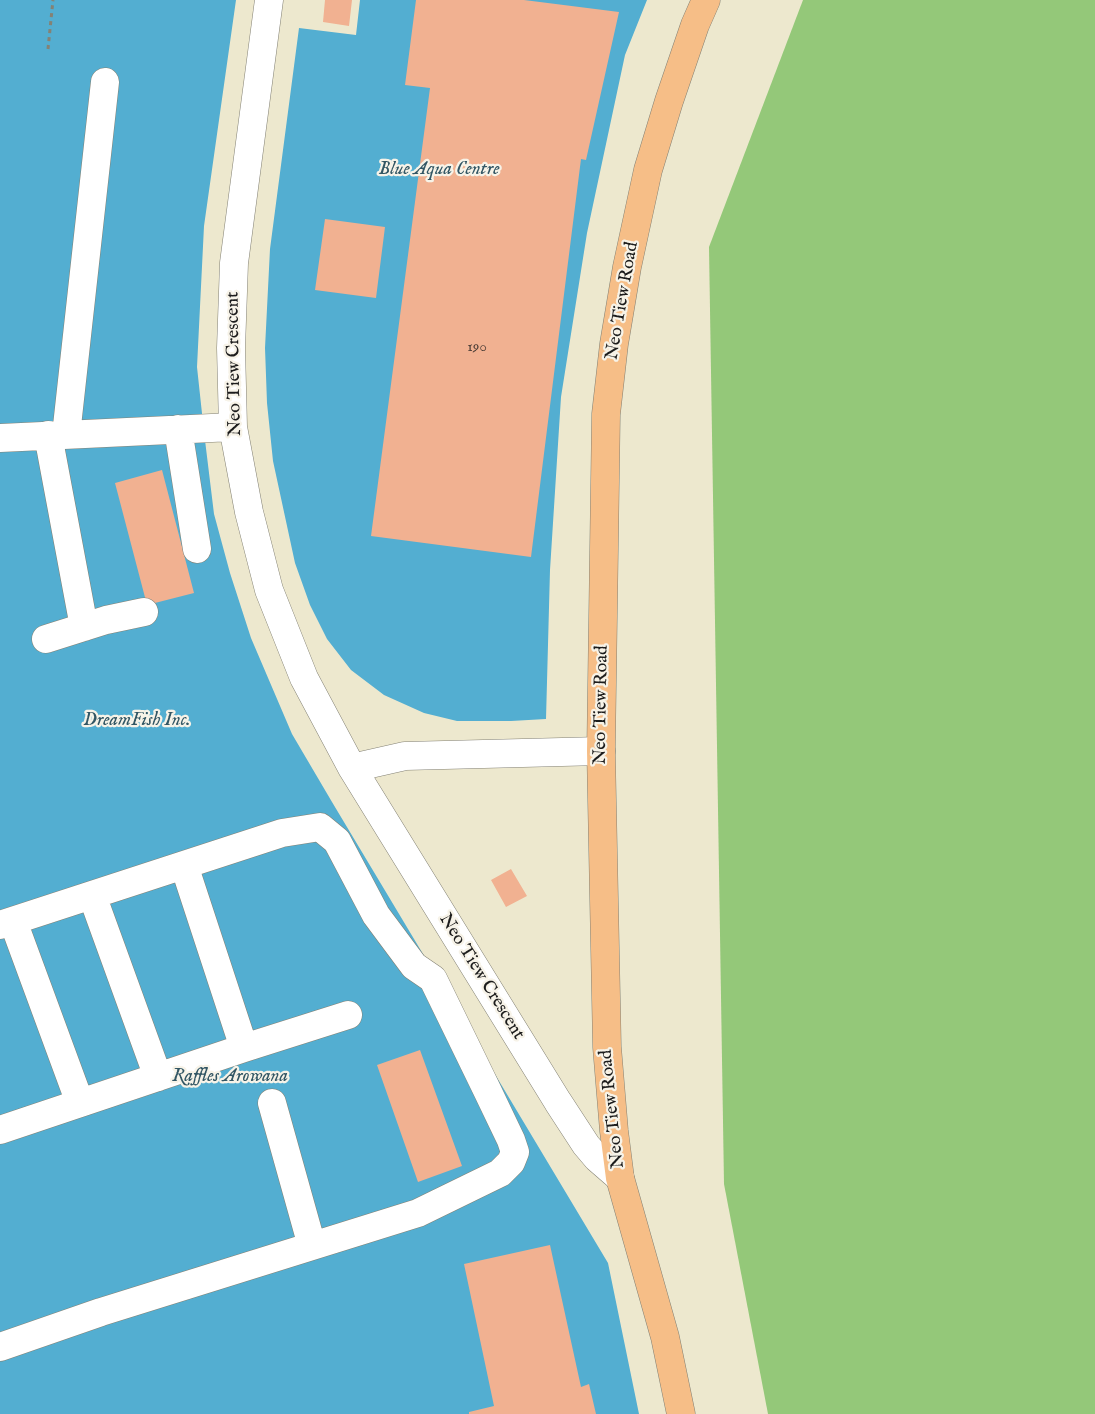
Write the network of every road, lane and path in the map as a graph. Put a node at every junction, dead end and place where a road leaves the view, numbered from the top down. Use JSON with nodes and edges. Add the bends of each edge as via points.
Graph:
{"nodes":[{"id":1,"x":53,"y":0,"type":"edge"},
{"id":2,"x":269,"y":0,"type":"edge"},
{"id":3,"x":706,"y":0,"type":"edge"},
{"id":4,"x":48,"y":49,"type":"dead end"},
{"id":5,"x":105,"y":82,"type":"dead end"},
{"id":6,"x":233,"y":427,"type":"junction"},
{"id":7,"x":178,"y":429,"type":"junction"},
{"id":8,"x":57,"y":435,"type":"junction"},
{"id":9,"x":0,"y":438,"type":"edge"},
{"id":10,"x":197,"y":549,"type":"dead end"},
{"id":11,"x":144,"y":612,"type":"dead end"},
{"id":12,"x":84,"y":627,"type":"junction"},
{"id":13,"x":46,"y":639,"type":"dead end"},
{"id":14,"x":601,"y":751,"type":"junction"},
{"id":15,"x":352,"y":768,"type":"junction"},
{"id":16,"x":184,"y":865,"type":"junction"},
{"id":17,"x":92,"y":895,"type":"junction"},
{"id":18,"x":6,"y":923,"type":"edge"},
{"id":19,"x":475,"y":968,"type":"junction"},
{"id":20,"x":433,"y":979,"type":"junction"},
{"id":21,"x":348,"y":1015,"type":"dead end"},
{"id":22,"x":244,"y":1048,"type":"junction"},
{"id":23,"x":158,"y":1076,"type":"junction"},
{"id":24,"x":80,"y":1103,"type":"junction"},
{"id":25,"x":272,"y":1103,"type":"dead end"},
{"id":26,"x":0,"y":1130,"type":"edge"},
{"id":27,"x":620,"y":1178,"type":"junction"},
{"id":28,"x":312,"y":1246,"type":"junction"},
{"id":29,"x":0,"y":1347,"type":"edge"},
{"id":30,"x":681,"y":1414,"type":"edge"}],
"edges":[{"from":1,"to":4,"type":"path"},
{"from":2,"to":6,"type":"street","name":"Neo Tiew Crescent","via":[[234,263]]},
{"from":3,"to":14,"type":"main road","name":"Neo Tiew Road","via":[[648,170],[614,344],[606,414]]},
{"from":5,"to":8,"type":"street"},
{"from":6,"to":7,"type":"street"},
{"from":6,"to":15,"type":"street","name":"Neo Tiew Crescent","via":[[268,590],[304,678]]},
{"from":7,"to":8,"type":"street"},
{"from":7,"to":10,"type":"street"},
{"from":8,"to":9,"type":"street"},
{"from":8,"to":12,"type":"street"},
{"from":11,"to":12,"type":"street"},
{"from":12,"to":13,"type":"street"},
{"from":14,"to":15,"type":"street","via":[[405,756]]},
{"from":14,"to":27,"type":"main road","name":"Neo Tiew Road","via":[[607,1047]]},
{"from":15,"to":19,"type":"street","name":"Neo Tiew Crescent"},
{"from":16,"to":17,"type":"street"},
{"from":16,"to":20,"type":"street","via":[[282,833],[320,826],[337,840],[376,915],[414,966]]},
{"from":16,"to":22,"type":"street"},
{"from":17,"to":18,"type":"street"},
{"from":17,"to":23,"type":"street"},
{"from":18,"to":24,"type":"street"},
{"from":19,"to":20,"type":"street"},
{"from":19,"to":27,"type":"street","name":"Neo Tiew Crescent","via":[[586,1145]]},
{"from":20,"to":28,"type":"street","via":[[511,1140],[515,1152],[511,1162],[500,1173],[418,1213]]},
{"from":21,"to":22,"type":"street"},
{"from":22,"to":23,"type":"street"},
{"from":23,"to":24,"type":"street"},
{"from":24,"to":26,"type":"street"},
{"from":25,"to":28,"type":"street"},
{"from":27,"to":30,"type":"main road","name":"Neo Tiew Road","via":[[665,1336]]},
{"from":28,"to":29,"type":"street"}]}
